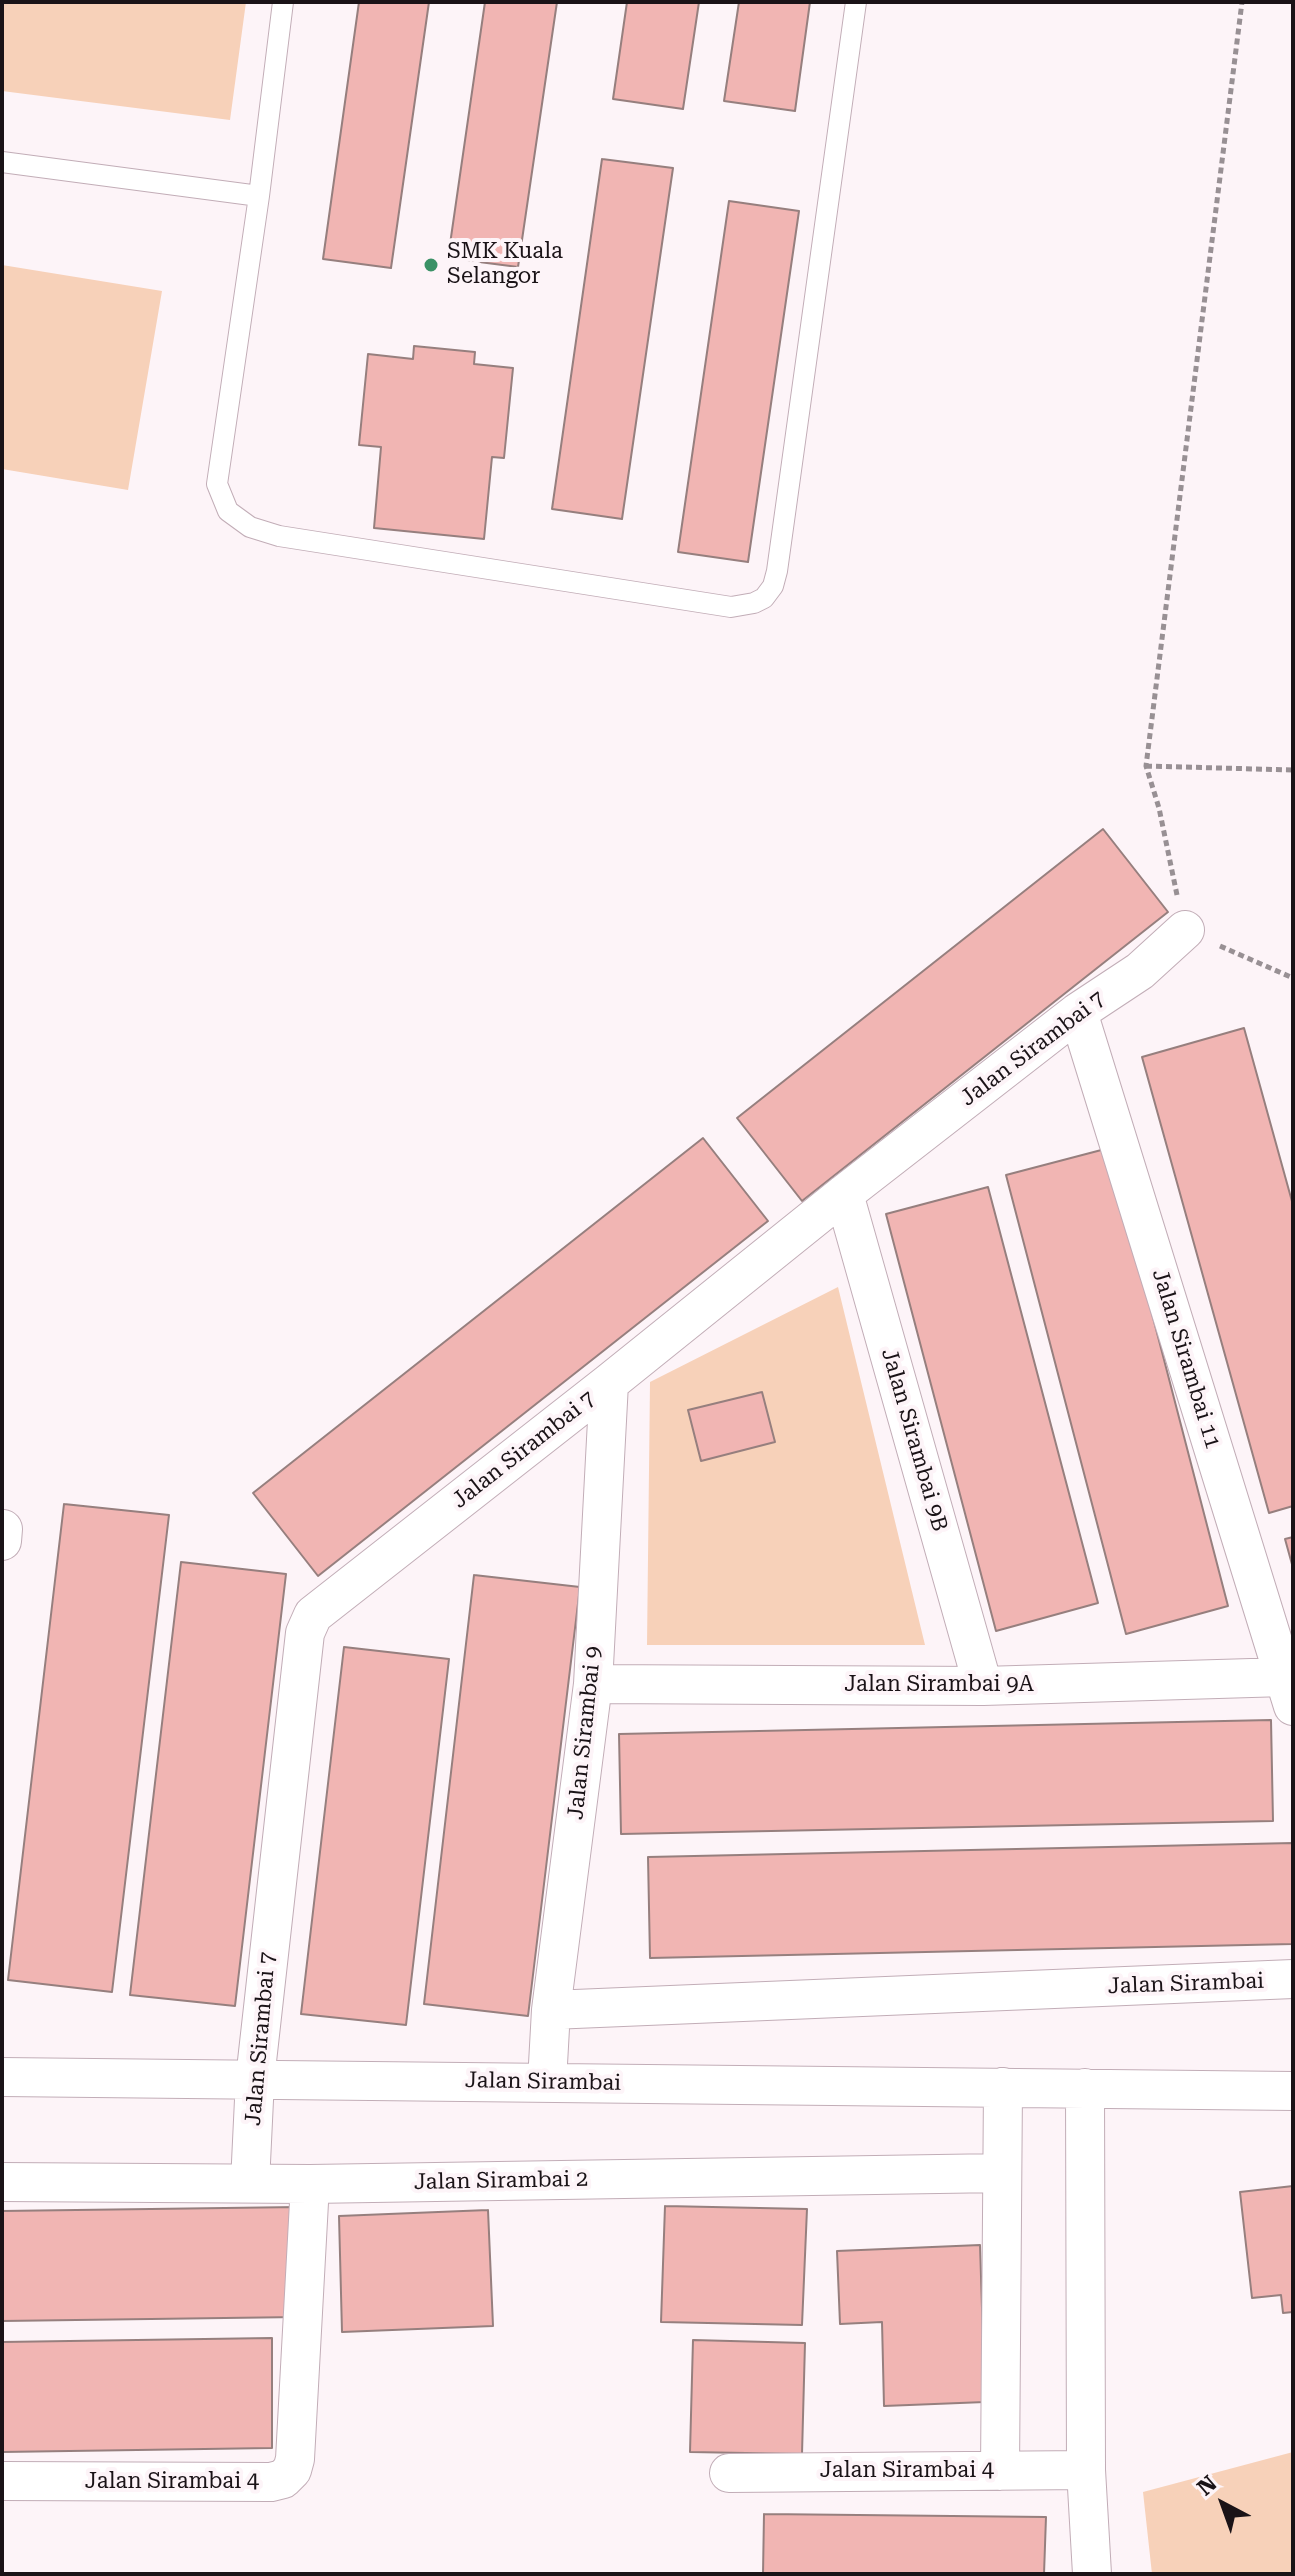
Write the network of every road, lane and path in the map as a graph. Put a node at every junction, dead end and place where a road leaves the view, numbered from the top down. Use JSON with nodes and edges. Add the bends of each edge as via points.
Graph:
{"nodes":[{"id":1,"x":283,"y":2,"type":"edge"},
{"id":2,"x":856,"y":2,"type":"edge"},
{"id":3,"x":1242,"y":2,"type":"edge"},
{"id":4,"x":2,"y":162,"type":"edge"},
{"id":5,"x":259,"y":196,"type":"junction"},
{"id":6,"x":1146,"y":766,"type":"junction"},
{"id":7,"x":1293,"y":770,"type":"edge"},
{"id":8,"x":1185,"y":930,"type":"junction"},
{"id":9,"x":1293,"y":978,"type":"edge"},
{"id":10,"x":1078,"y":1012,"type":"junction"},
{"id":11,"x":844,"y":1194,"type":"junction"},
{"id":12,"x":609,"y":1383,"type":"junction"},
{"id":13,"x":593,"y":1684,"type":"junction"},
{"id":14,"x":983,"y":1686,"type":"junction"},
{"id":15,"x":1289,"y":1692,"type":"edge"},
{"id":16,"x":1293,"y":1979,"type":"edge"},
{"id":17,"x":551,"y":2010,"type":"junction"},
{"id":18,"x":2,"y":2077,"type":"edge"},
{"id":19,"x":255,"y":2079,"type":"junction"},
{"id":20,"x":547,"y":2082,"type":"junction"},
{"id":21,"x":1003,"y":2087,"type":"junction"},
{"id":22,"x":1085,"y":2088,"type":"junction"},
{"id":23,"x":1293,"y":2091,"type":"edge"},
{"id":24,"x":1001,"y":2173,"type":"junction"},
{"id":25,"x":2,"y":2182,"type":"edge"},
{"id":26,"x":250,"y":2183,"type":"junction"},
{"id":27,"x":310,"y":2184,"type":"junction"},
{"id":28,"x":1086,"y":2470,"type":"junction"},
{"id":29,"x":1000,"y":2471,"type":"junction"},
{"id":30,"x":729,"y":2473,"type":"dead end"},
{"id":31,"x":2,"y":2481,"type":"edge"},
{"id":32,"x":1092,"y":2574,"type":"edge"}],
"edges":[{"from":1,"to":5,"type":"lane"},
{"from":2,"to":5,"type":"lane","via":[[777,571],[773,586],[754,603],[731,607],[279,536],[250,527],[228,511],[217,484]]},
{"from":3,"to":6,"type":"path"},
{"from":4,"to":5,"type":"lane"},
{"from":6,"to":7,"type":"path"},
{"from":6,"to":8,"type":"path"},
{"from":8,"to":9,"type":"path"},
{"from":8,"to":10,"type":"street","name":"Jalan Sirambai 7","via":[[1140,971]]},
{"from":10,"to":11,"type":"street","name":"Jalan Sirambai 7"},
{"from":10,"to":15,"type":"street","name":"Jalan Sirambai 11"},
{"from":11,"to":12,"type":"street","name":"Jalan Sirambai 7"},
{"from":11,"to":14,"type":"street","name":"Jalan Sirambai 9B"},
{"from":12,"to":13,"type":"street","name":"Jalan Sirambai 9"},
{"from":12,"to":19,"type":"street","name":"Jalan Sirambai 7","via":[[313,1615],[305,1633]]},
{"from":13,"to":14,"type":"street","name":"Jalan Sirambai 9A"},
{"from":13,"to":17,"type":"street","name":"Jalan Sirambai 9"},
{"from":14,"to":15,"type":"street","name":"Jalan Sirambai 9A"},
{"from":16,"to":17,"type":"street","name":"Jalan Sirambai"},
{"from":17,"to":20,"type":"street","name":"Jalan Sirambai 9"},
{"from":18,"to":19,"type":"street","name":"Jalan Sirambai"},
{"from":19,"to":20,"type":"street","name":"Jalan Sirambai"},
{"from":19,"to":26,"type":"street","name":"Jalan Sirambai 7"},
{"from":20,"to":21,"type":"street","name":"Jalan Sirambai"},
{"from":21,"to":22,"type":"street","name":"Jalan Sirambai"},
{"from":21,"to":24,"type":"street"},
{"from":22,"to":23,"type":"street","name":"Jalan Sirambai"},
{"from":22,"to":28,"type":"street"},
{"from":24,"to":27,"type":"street","name":"Jalan Sirambai 2"},
{"from":24,"to":29,"type":"street"},
{"from":25,"to":26,"type":"street","name":"Jalan Sirambai 2"},
{"from":26,"to":27,"type":"street","name":"Jalan Sirambai 2"},
{"from":27,"to":31,"type":"street","name":"Jalan Sirambai 4","via":[[295,2459],[283,2479]]},
{"from":28,"to":29,"type":"street","name":"Jalan Sirambai 4"},
{"from":28,"to":32,"type":"street"},
{"from":29,"to":30,"type":"street","name":"Jalan Sirambai 4"}]}
